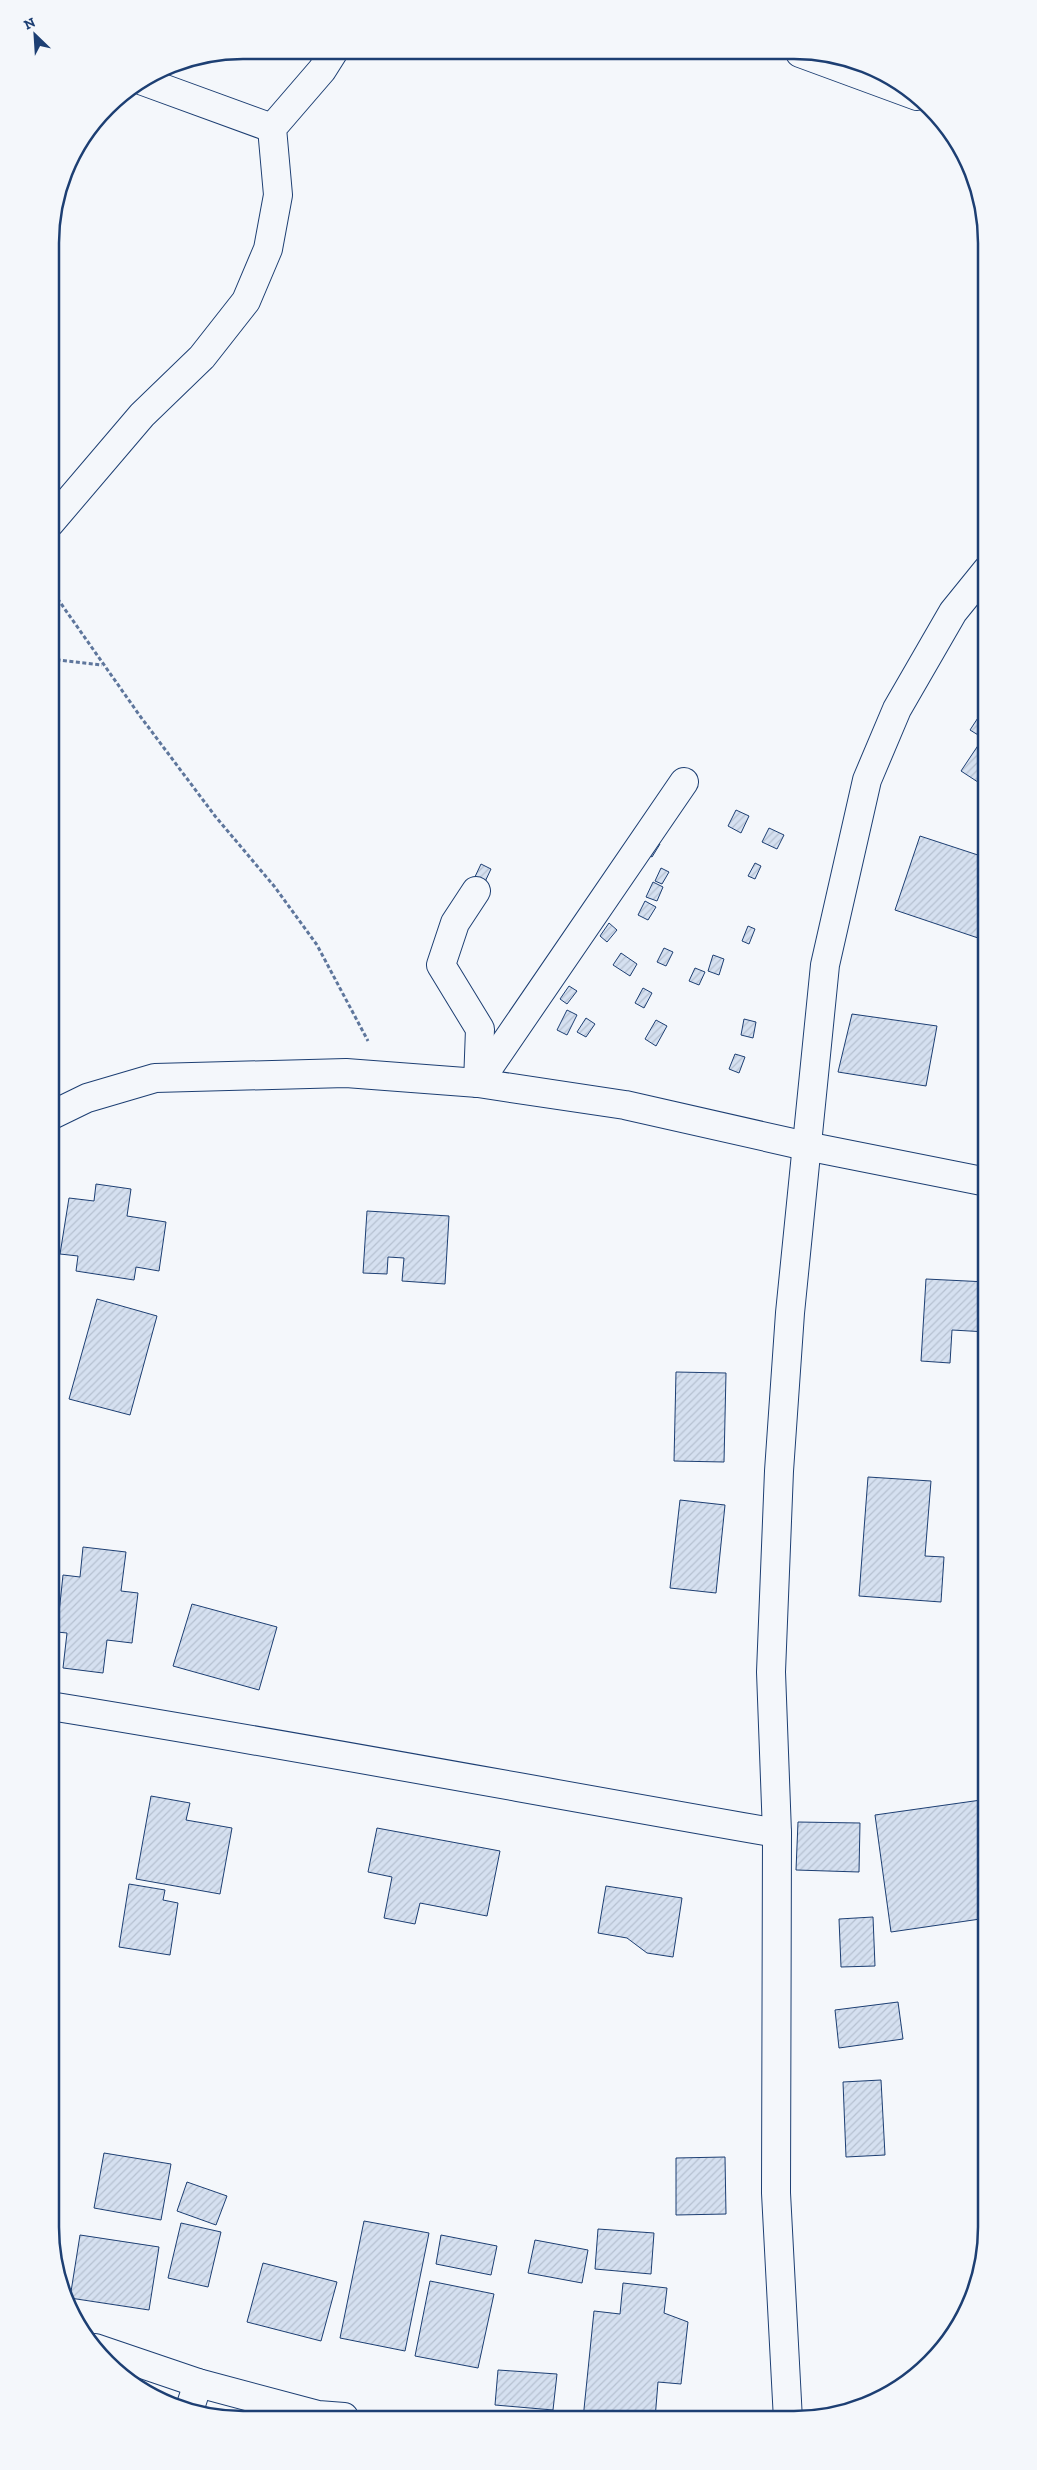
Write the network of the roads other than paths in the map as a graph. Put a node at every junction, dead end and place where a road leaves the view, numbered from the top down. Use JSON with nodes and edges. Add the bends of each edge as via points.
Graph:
{"nodes":[{"id":1,"x":329,"y":59,"type":"edge"},
{"id":2,"x":816,"y":60,"type":"edge"},
{"id":3,"x":150,"y":84,"type":"edge"},
{"id":4,"x":893,"y":87,"type":"edge"},
{"id":5,"x":272,"y":128,"type":"junction"},
{"id":6,"x":59,"y":512,"type":"edge"},
{"id":7,"x":978,"y":581,"type":"edge"},
{"id":8,"x":684,"y":782,"type":"dead end"},
{"id":9,"x":476,"y":892,"type":"dead end"},
{"id":10,"x":478,"y":1083,"type":"junction"},
{"id":11,"x":59,"y":1112,"type":"edge"},
{"id":12,"x":806,"y":1146,"type":"junction"},
{"id":13,"x":978,"y":1180,"type":"edge"},
{"id":14,"x":59,"y":1707,"type":"edge"},
{"id":15,"x":777,"y":1833,"type":"junction"},
{"id":16,"x":108,"y":2352,"type":"edge"},
{"id":17,"x":198,"y":2383,"type":"junction"},
{"id":18,"x":191,"y":2404,"type":"edge"},
{"id":19,"x":303,"y":2411,"type":"edge"},
{"id":20,"x":788,"y":2411,"type":"edge"}],
"edges":[{"from":1,"to":5,"type":"street"},
{"from":2,"to":4,"type":"street"},
{"from":3,"to":5,"type":"street"},
{"from":5,"to":6,"type":"street","via":[[278,195],[268,249],[246,301],[202,357],[142,415]]},
{"from":7,"to":12,"type":"street","via":[[953,612],[902,701],[867,780],[825,966]]},
{"from":8,"to":10,"type":"street"},
{"from":9,"to":10,"type":"street","via":[[455,923],[441,966],[480,1029]]},
{"from":10,"to":11,"type":"street","via":[[346,1073],[155,1078],[87,1098]]},
{"from":10,"to":12,"type":"street","via":[[625,1105]]},
{"from":12,"to":13,"type":"street"},
{"from":12,"to":15,"type":"street","via":[[790,1313],[771,1672]]},
{"from":14,"to":15,"type":"street","via":[[220,1733]]},
{"from":15,"to":20,"type":"street","via":[[776,2193]]},
{"from":16,"to":17,"type":"street"},
{"from":17,"to":18,"type":"street"},
{"from":17,"to":19,"type":"street"}]}
